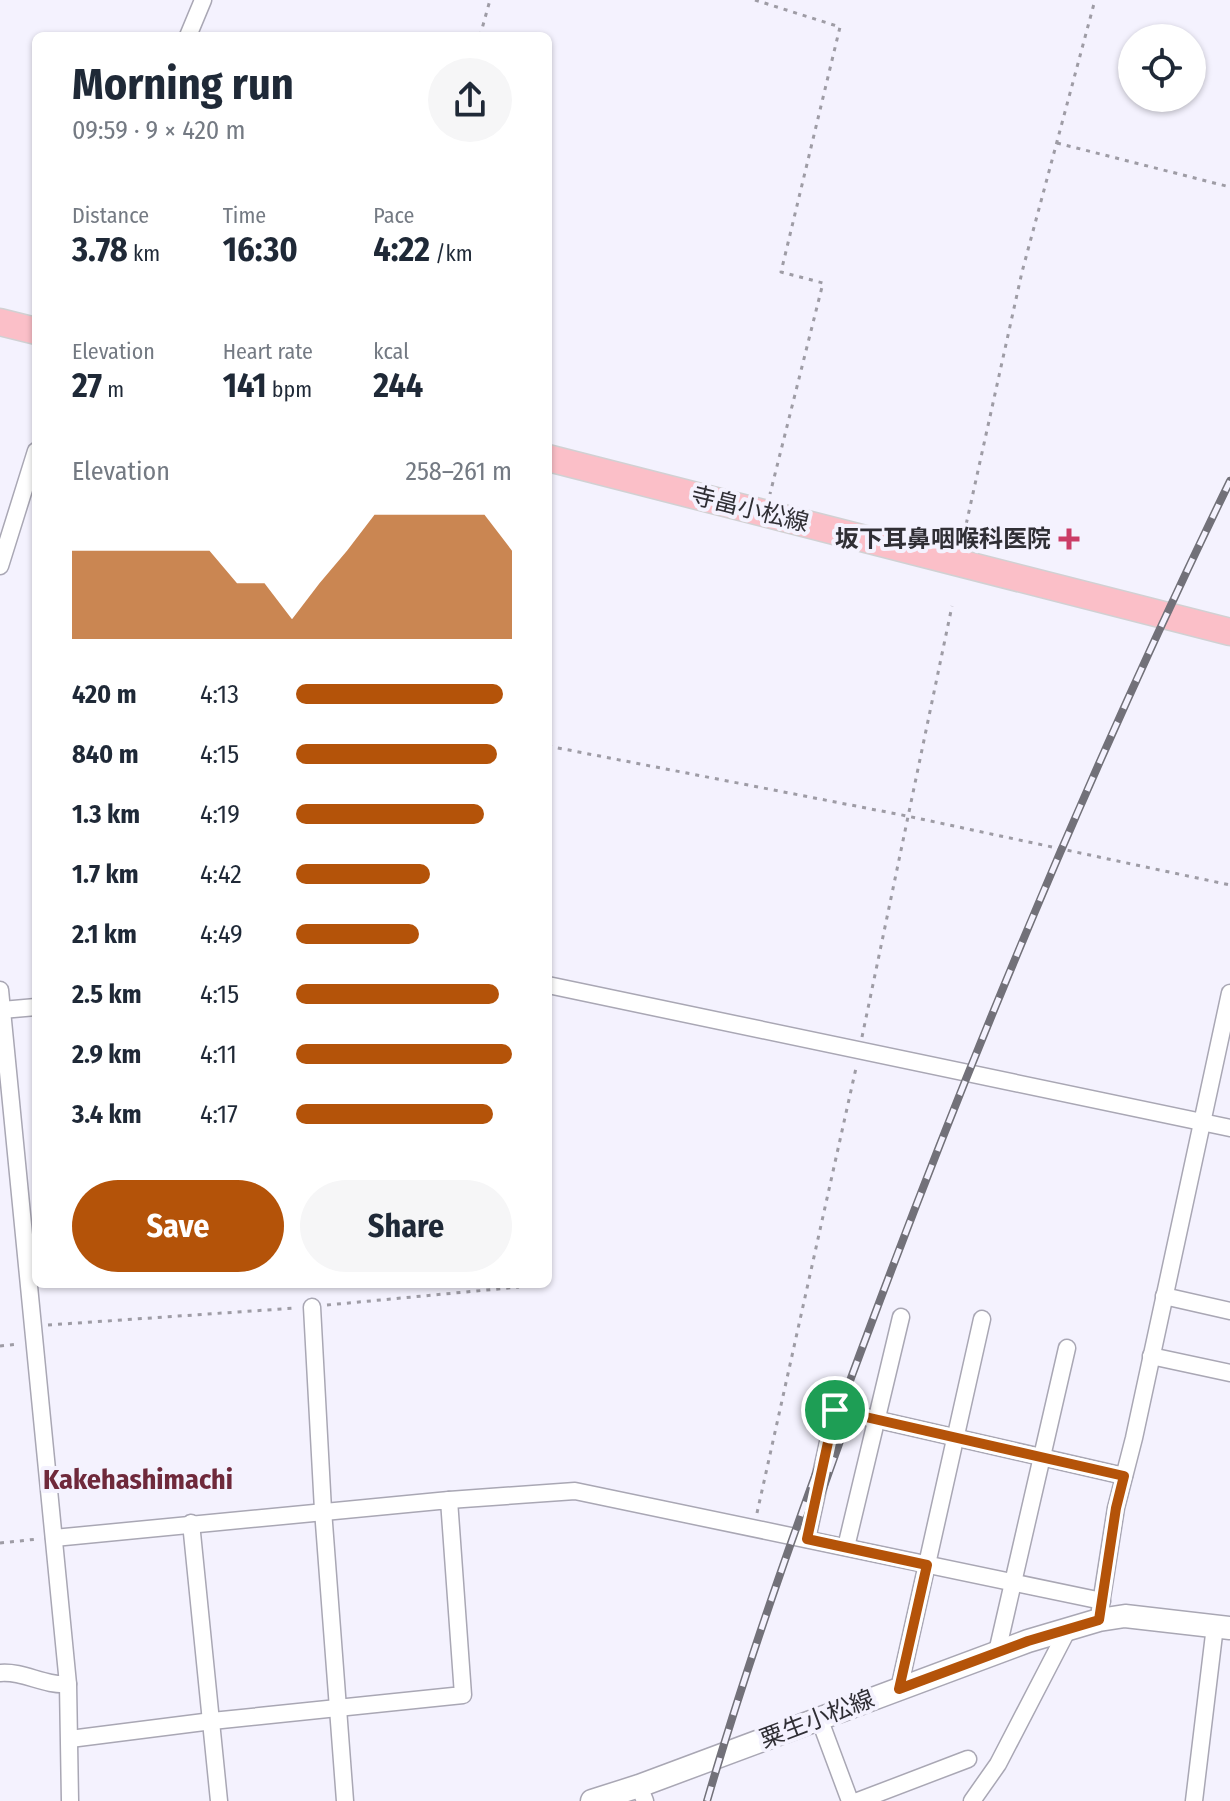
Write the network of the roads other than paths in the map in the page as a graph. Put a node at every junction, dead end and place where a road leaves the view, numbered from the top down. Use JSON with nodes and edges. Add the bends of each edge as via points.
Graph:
{"nodes":[{"id":1,"x":203,"y":0,"type":"edge"},
{"id":2,"x":190,"y":32,"type":"edge"},
{"id":3,"x":0,"y":322,"type":"edge"},
{"id":4,"x":32,"y":330,"type":"edge"},
{"id":5,"x":552,"y":459,"type":"edge"},
{"id":6,"x":32,"y":464,"type":"edge"},
{"id":7,"x":0,"y":566,"type":"edge"},
{"id":8,"x":1230,"y":632,"type":"edge"},
{"id":9,"x":552,"y":986,"type":"edge"},
{"id":10,"x":0,"y":990,"type":"edge"},
{"id":11,"x":1230,"y":993,"type":"edge"},
{"id":12,"x":32,"y":1007,"type":"edge"},
{"id":13,"x":2,"y":1010,"type":"edge"},
{"id":14,"x":1202,"y":1122,"type":"junction"},
{"id":15,"x":1230,"y":1128,"type":"edge"},
{"id":16,"x":1164,"y":1296,"type":"junction"},
{"id":17,"x":312,"y":1307,"type":"road end"},
{"id":18,"x":1230,"y":1311,"type":"edge"},
{"id":19,"x":901,"y":1317,"type":"dead end"},
{"id":20,"x":982,"y":1319,"type":"dead end"},
{"id":21,"x":1067,"y":1348,"type":"dead end"},
{"id":22,"x":1151,"y":1356,"type":"junction"},
{"id":23,"x":1230,"y":1373,"type":"edge"},
{"id":24,"x":876,"y":1419,"type":"junction"},
{"id":25,"x":956,"y":1438,"type":"junction"},
{"id":26,"x":1043,"y":1457,"type":"junction"},
{"id":27,"x":1124,"y":1476,"type":"junction"},
{"id":28,"x":449,"y":1500,"type":"junction"},
{"id":29,"x":323,"y":1510,"type":"junction"},
{"id":30,"x":191,"y":1523,"type":"junction"},
{"id":31,"x":54,"y":1538,"type":"junction"},
{"id":32,"x":807,"y":1539,"type":"junction"},
{"id":33,"x":846,"y":1547,"type":"junction"},
{"id":34,"x":927,"y":1565,"type":"junction"},
{"id":35,"x":1014,"y":1583,"type":"junction"},
{"id":36,"x":1100,"y":1610,"type":"junction"},
{"id":37,"x":1222,"y":1627,"type":"edge"},
{"id":38,"x":1067,"y":1631,"type":"junction"},
{"id":39,"x":997,"y":1652,"type":"junction"},
{"id":40,"x":0,"y":1673,"type":"edge"},
{"id":41,"x":68,"y":1684,"type":"junction"},
{"id":42,"x":899,"y":1689,"type":"junction"},
{"id":43,"x":340,"y":1710,"type":"junction"},
{"id":44,"x":819,"y":1718,"type":"junction"},
{"id":45,"x":212,"y":1721,"type":"junction"},
{"id":46,"x":70,"y":1739,"type":"junction"},
{"id":47,"x":968,"y":1759,"type":"dead end"},
{"id":48,"x":642,"y":1793,"type":"edge"},
{"id":49,"x":70,"y":1801,"type":"edge"},
{"id":50,"x":219,"y":1801,"type":"edge"},
{"id":51,"x":345,"y":1801,"type":"edge"},
{"id":52,"x":592,"y":1801,"type":"edge"},
{"id":53,"x":850,"y":1801,"type":"edge"},
{"id":54,"x":858,"y":1801,"type":"edge"},
{"id":55,"x":972,"y":1801,"type":"edge"},
{"id":56,"x":1194,"y":1801,"type":"edge"}],
"edges":[{"from":1,"to":2,"type":"street"},
{"from":3,"to":4,"type":"main road"},
{"from":5,"to":8,"type":"main road","name":"寺畠小松線"},
{"from":6,"to":7,"type":"street"},
{"from":9,"to":14,"type":"street"},
{"from":10,"to":13,"type":"street"},
{"from":11,"to":14,"type":"street"},
{"from":12,"to":13,"type":"street"},
{"from":13,"to":31,"type":"street"},
{"from":14,"to":15,"type":"street"},
{"from":14,"to":16,"type":"street"},
{"from":16,"to":18,"type":"street"},
{"from":16,"to":22,"type":"street"},
{"from":17,"to":29,"type":"street"},
{"from":19,"to":24,"type":"street"},
{"from":20,"to":25,"type":"street"},
{"from":21,"to":26,"type":"street"},
{"from":22,"to":23,"type":"street"},
{"from":22,"to":27,"type":"street"},
{"from":24,"to":25,"type":"street"},
{"from":24,"to":32,"type":"street","via":[[835,1410]]},
{"from":24,"to":33,"type":"street"},
{"from":25,"to":26,"type":"street"},
{"from":25,"to":34,"type":"street"},
{"from":26,"to":27,"type":"street"},
{"from":26,"to":35,"type":"street"},
{"from":27,"to":36,"type":"street"},
{"from":28,"to":29,"type":"street"},
{"from":28,"to":32,"type":"street","via":[[575,1491]]},
{"from":28,"to":43,"type":"street","via":[[463,1695]]},
{"from":29,"to":30,"type":"street"},
{"from":29,"to":43,"type":"street"},
{"from":30,"to":31,"type":"street"},
{"from":30,"to":45,"type":"street"},
{"from":31,"to":41,"type":"street"},
{"from":32,"to":33,"type":"street"},
{"from":33,"to":34,"type":"street"},
{"from":34,"to":35,"type":"street"},
{"from":34,"to":42,"type":"street"},
{"from":35,"to":36,"type":"street"},
{"from":35,"to":39,"type":"street"},
{"from":36,"to":37,"type":"main road","name":"粟生小松線"},
{"from":36,"to":38,"type":"main road","name":"粟生小松線"},
{"from":37,"to":56,"type":"street"},
{"from":38,"to":39,"type":"main road","name":"粟生小松線"},
{"from":38,"to":55,"type":"street","via":[[998,1764]]},
{"from":39,"to":42,"type":"main road","name":"粟生小松線"},
{"from":40,"to":41,"type":"street","via":[[17,1671],[54,1686]]},
{"from":41,"to":46,"type":"street"},
{"from":42,"to":44,"type":"main road","name":"粟生小松線"},
{"from":43,"to":45,"type":"street"},
{"from":43,"to":51,"type":"street"},
{"from":44,"to":48,"type":"main road","name":"粟生小松線"},
{"from":44,"to":53,"type":"street"},
{"from":45,"to":46,"type":"street"},
{"from":45,"to":50,"type":"street"},
{"from":46,"to":49,"type":"street"},
{"from":47,"to":54,"type":"street"},
{"from":48,"to":52,"type":"main road","name":"粟生小松線"}]}
